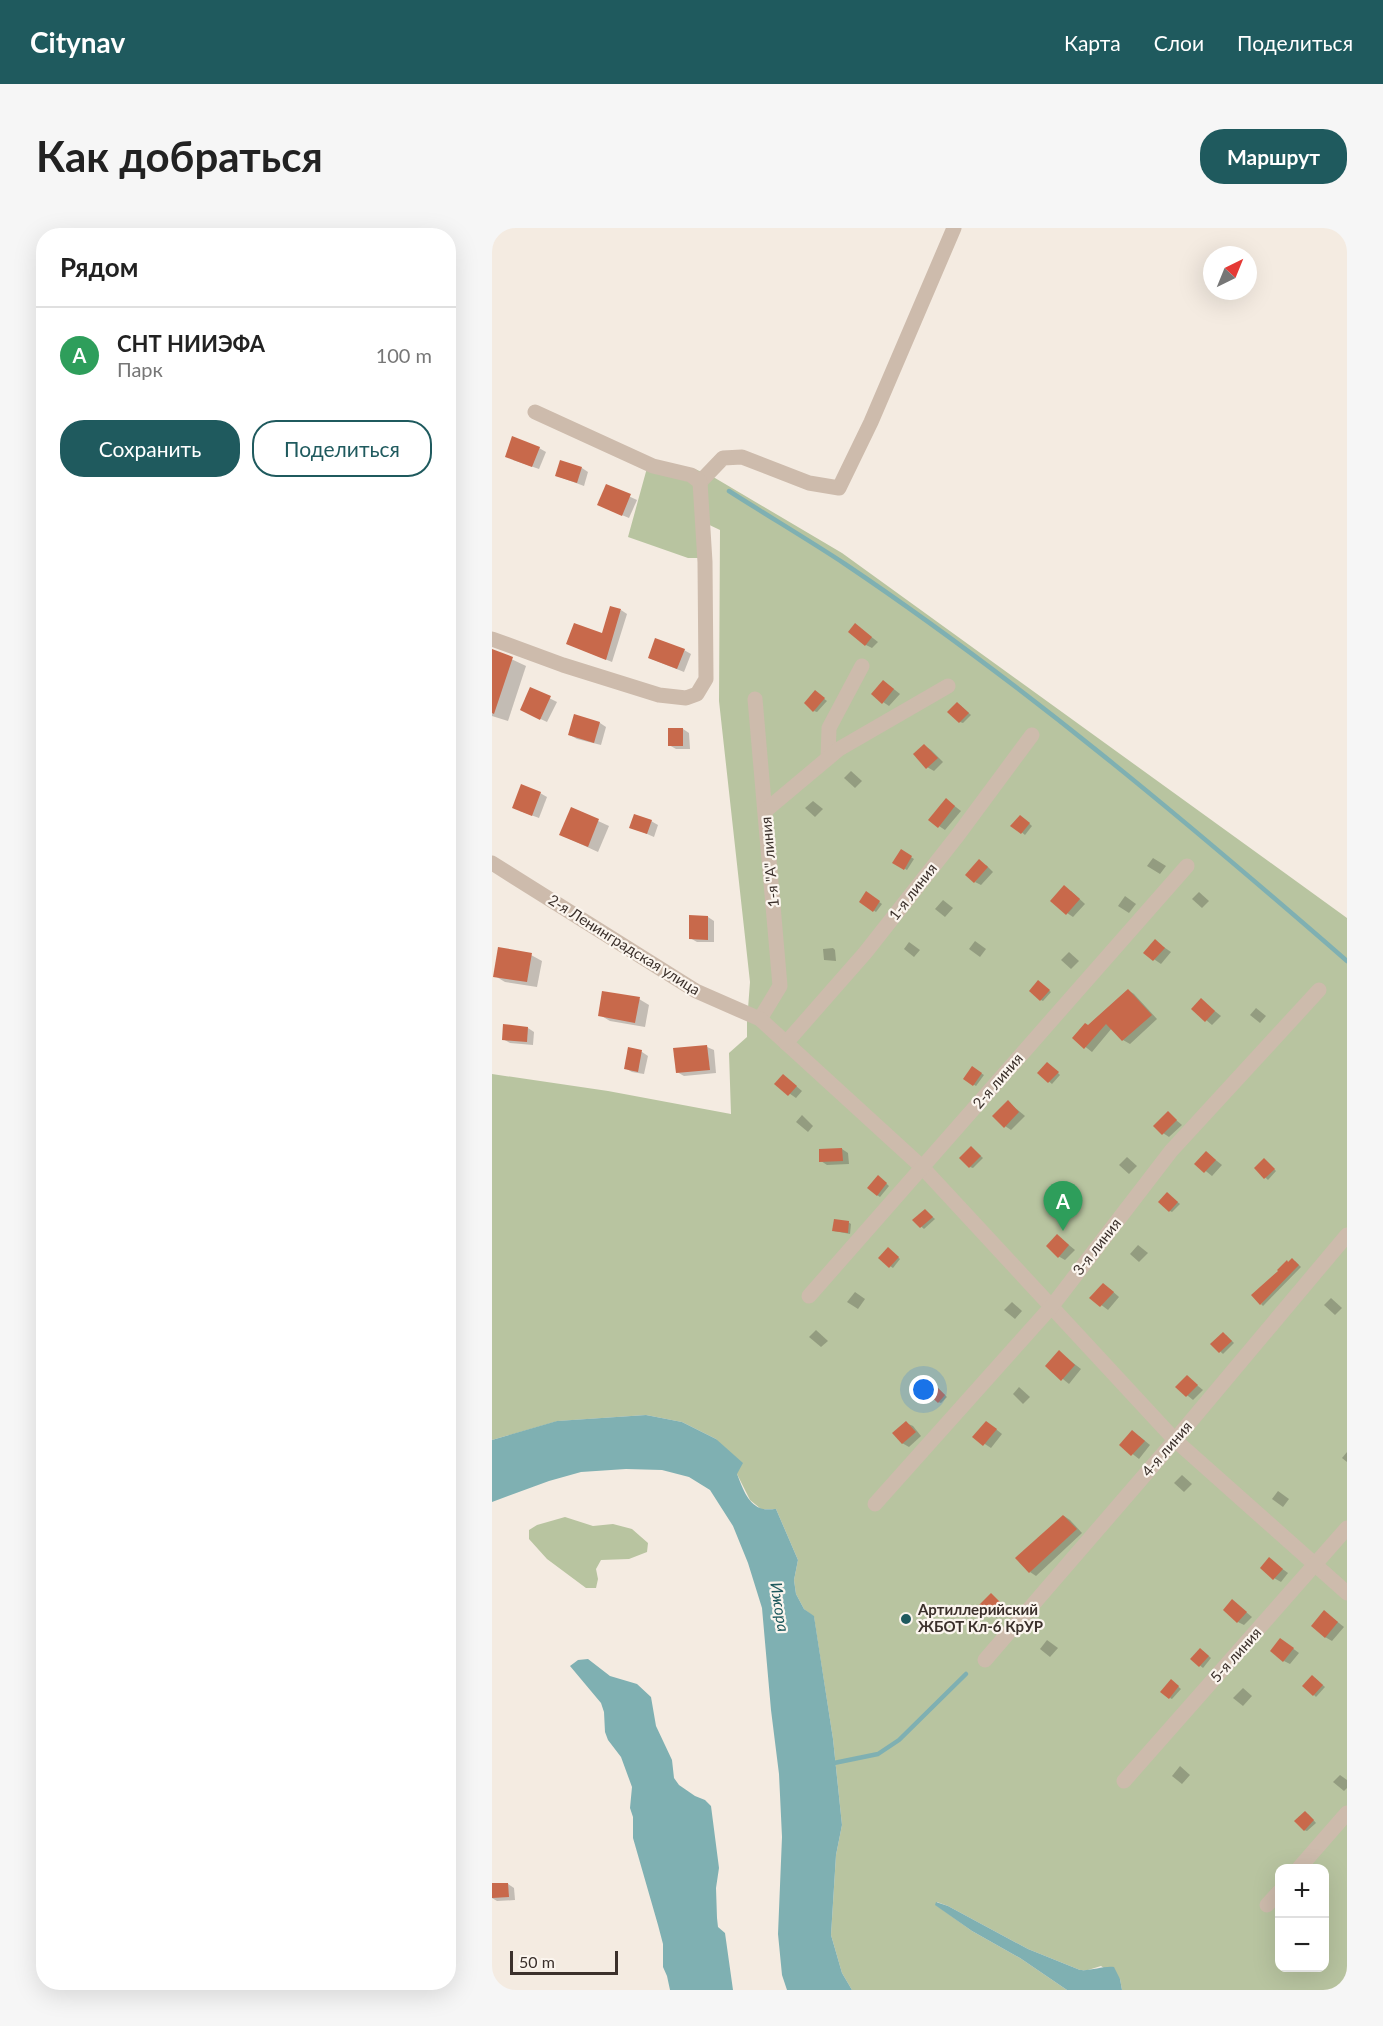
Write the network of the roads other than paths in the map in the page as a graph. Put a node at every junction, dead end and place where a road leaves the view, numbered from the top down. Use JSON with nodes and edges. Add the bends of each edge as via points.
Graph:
{"nodes":[{"id":1,"x":954,"y":228,"type":"edge"},
{"id":2,"x":534,"y":412,"type":"dead end"},
{"id":3,"x":700,"y":482,"type":"junction"},
{"id":4,"x":492,"y":639,"type":"edge"},
{"id":5,"x":862,"y":666,"type":"dead end"},
{"id":6,"x":948,"y":686,"type":"dead end"},
{"id":7,"x":755,"y":699,"type":"dead end"},
{"id":8,"x":1032,"y":735,"type":"dead end"},
{"id":9,"x":828,"y":758,"type":"junction"},
{"id":10,"x":765,"y":811,"type":"junction"},
{"id":11,"x":492,"y":863,"type":"edge"},
{"id":12,"x":1187,"y":866,"type":"dead end"},
{"id":13,"x":1319,"y":990,"type":"dead end"},
{"id":14,"x":760,"y":1019,"type":"junction"},
{"id":15,"x":786,"y":1043,"type":"junction"},
{"id":16,"x":923,"y":1168,"type":"junction"},
{"id":17,"x":1347,"y":1235,"type":"edge"},
{"id":18,"x":809,"y":1296,"type":"dead end"},
{"id":19,"x":1052,"y":1306,"type":"junction"},
{"id":20,"x":1175,"y":1440,"type":"junction"},
{"id":21,"x":875,"y":1504,"type":"dead end"},
{"id":22,"x":1347,"y":1528,"type":"edge"},
{"id":23,"x":1315,"y":1565,"type":"junction"},
{"id":24,"x":1347,"y":1593,"type":"edge"},
{"id":25,"x":985,"y":1660,"type":"dead end"},
{"id":26,"x":1124,"y":1781,"type":"dead end"},
{"id":27,"x":1347,"y":1813,"type":"edge"},
{"id":28,"x":1303,"y":1864,"type":"edge"},
{"id":29,"x":1275,"y":1896,"type":"edge"},
{"id":30,"x":1267,"y":1905,"type":"dead end"}],
"edges":[{"from":1,"to":3,"type":"street","via":[[839,488],[809,483],[742,457],[723,458]]},
{"from":2,"to":3,"type":"street","via":[[653,466],[691,475]]},
{"from":3,"to":4,"type":"street","via":[[706,679],[697,693],[686,699],[658,695]]},
{"from":5,"to":9,"type":"street","via":[[829,728]]},
{"from":6,"to":9,"type":"street"},
{"from":7,"to":10,"type":"street","name":"1-я \"А\" линия"},
{"from":8,"to":15,"type":"street","name":"1-я линия","via":[[872,944]]},
{"from":9,"to":10,"type":"street"},
{"from":10,"to":14,"type":"street","name":"1-я \"А\" линия","via":[[780,986]]},
{"from":11,"to":14,"type":"street","name":"2-я Ленинградская улица","via":[[696,991]]},
{"from":12,"to":16,"type":"street","name":"2-я линия"},
{"from":13,"to":19,"type":"street","name":"3-я линия","via":[[1171,1151]]},
{"from":14,"to":15,"type":"street","name":"2-я Ленинградская улица"},
{"from":15,"to":16,"type":"street","name":"2-я Ленинградская улица"},
{"from":16,"to":18,"type":"street","name":"2-я линия"},
{"from":16,"to":19,"type":"street","name":"2-я Ленинградская улица"},
{"from":17,"to":20,"type":"street","name":"4-я линия"},
{"from":19,"to":20,"type":"street","name":"2-я Ленинградская улица"},
{"from":19,"to":21,"type":"street","name":"3-я линия"},
{"from":20,"to":23,"type":"street","name":"2-я Ленинградская улица"},
{"from":20,"to":25,"type":"street","name":"4-я линия"},
{"from":22,"to":23,"type":"street","name":"5-я линия"},
{"from":23,"to":24,"type":"street","name":"2-я Ленинградская улица"},
{"from":23,"to":26,"type":"street","name":"5-я линия"},
{"from":27,"to":28,"type":"street"},
{"from":29,"to":30,"type":"street"}]}
